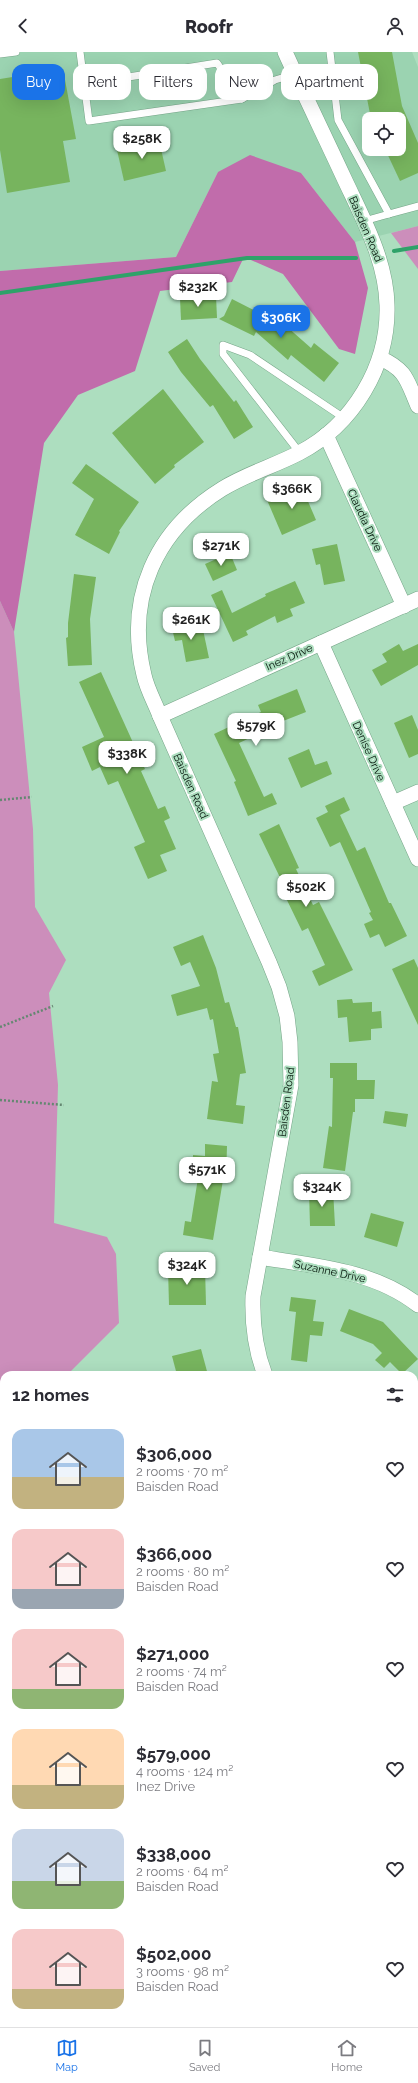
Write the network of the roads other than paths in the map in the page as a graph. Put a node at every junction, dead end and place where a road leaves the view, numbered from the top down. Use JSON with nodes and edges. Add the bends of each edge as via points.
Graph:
{"nodes":[{"id":1,"x":16,"y":52,"type":"edge"},
{"id":2,"x":80,"y":52,"type":"edge"},
{"id":3,"x":286,"y":52,"type":"edge"},
{"id":4,"x":330,"y":52,"type":"edge"},
{"id":5,"x":0,"y":54,"type":"edge"},
{"id":6,"x":82,"y":64,"type":"edge"},
{"id":7,"x":218,"y":64,"type":"edge"},
{"id":8,"x":291,"y":64,"type":"edge"},
{"id":9,"x":131,"y":77,"type":"edge"},
{"id":10,"x":86,"y":100,"type":"edge"},
{"id":11,"x":235,"y":100,"type":"edge"},
{"id":12,"x":307,"y":100,"type":"edge"},
{"id":13,"x":418,"y":206,"type":"edge"},
{"id":14,"x":389,"y":214,"type":"junction"},
{"id":15,"x":364,"y":221,"type":"junction"},
{"id":16,"x":380,"y":358,"type":"junction"},
{"id":17,"x":418,"y":406,"type":"edge"},
{"id":18,"x":344,"y":418,"type":"junction"},
{"id":19,"x":326,"y":435,"type":"junction"},
{"id":20,"x":300,"y":452,"type":"junction"},
{"id":21,"x":418,"y":599,"type":"edge"},
{"id":22,"x":404,"y":606,"type":"junction"},
{"id":23,"x":321,"y":643,"type":"junction"},
{"id":24,"x":160,"y":716,"type":"junction"},
{"id":25,"x":418,"y":792,"type":"edge"},
{"id":26,"x":393,"y":803,"type":"junction"},
{"id":27,"x":418,"y":859,"type":"edge"},
{"id":28,"x":260,"y":1257,"type":"junction"},
{"id":29,"x":418,"y":1305,"type":"edge"},
{"id":30,"x":264,"y":1371,"type":"edge"}],
"edges":[{"from":1,"to":5,"type":"lane"},
{"from":2,"to":6,"type":"lane"},
{"from":3,"to":8,"type":"street","name":"Baisden Road"},
{"from":4,"to":14,"type":"lane","via":[[338,120]]},
{"from":7,"to":9,"type":"lane"},
{"from":10,"to":11,"type":"lane","via":[[89,121]]},
{"from":12,"to":15,"type":"street","name":"Baisden Road"},
{"from":13,"to":14,"type":"lane"},
{"from":14,"to":15,"type":"lane"},
{"from":15,"to":16,"type":"street","name":"Baisden Road","via":[[381,265],[385,285],[386,328]]},
{"from":16,"to":17,"type":"street","via":[[395,365],[403,374]]},
{"from":16,"to":18,"type":"street","name":"Baisden Road","via":[[365,390]]},
{"from":18,"to":19,"type":"street","name":"Baisden Road"},
{"from":18,"to":20,"type":"lane","via":[[250,355],[223,345],[223,354]]},
{"from":19,"to":20,"type":"street","name":"Baisden Road"},
{"from":19,"to":22,"type":"street","name":"Claudia Drive"},
{"from":20,"to":24,"type":"street","name":"Baisden Road","via":[[224,487],[198,505],[166,538],[146,582],[138,624],[144,676]]},
{"from":21,"to":22,"type":"street","name":"Inez Drive"},
{"from":22,"to":23,"type":"street","name":"Inez Drive"},
{"from":23,"to":24,"type":"street","name":"Inez Drive"},
{"from":23,"to":26,"type":"street","name":"Denise Drive"},
{"from":24,"to":28,"type":"street","name":"Baisden Road","via":[[269,962],[287,1016],[290,1085]]},
{"from":25,"to":26,"type":"street"},
{"from":26,"to":27,"type":"street","name":"Denise Drive"},
{"from":28,"to":29,"type":"street","name":"Suzanne Drive","via":[[372,1279]]},
{"from":28,"to":30,"type":"street","name":"Baisden Road","via":[[252,1317],[254,1337]]}]}
